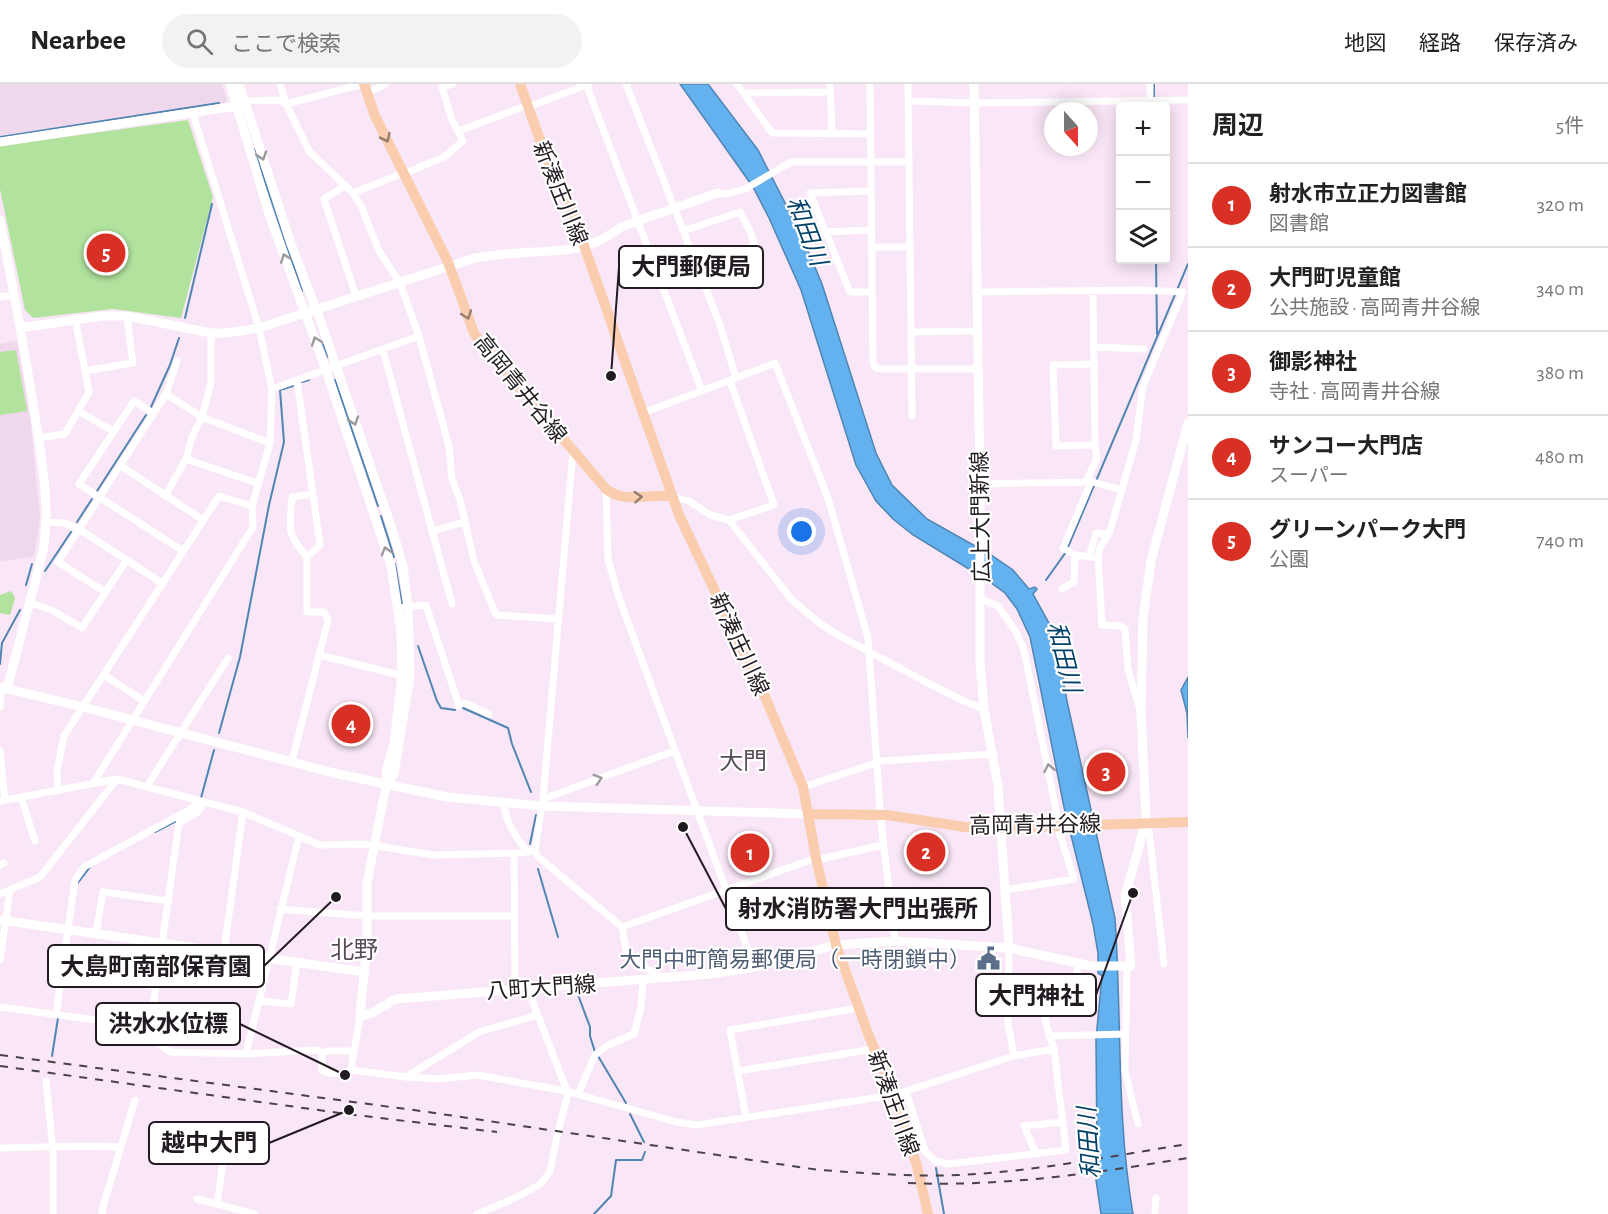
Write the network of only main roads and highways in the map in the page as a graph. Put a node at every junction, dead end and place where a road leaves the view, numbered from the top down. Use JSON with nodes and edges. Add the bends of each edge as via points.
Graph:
{"nodes":[{"id":1,"x":520,"y":84,"type":"edge"},
{"id":2,"x":364,"y":87,"type":"edge"},
{"id":3,"x":671,"y":496,"type":"junction"},
{"id":4,"x":808,"y":814,"type":"junction"},
{"id":5,"x":1188,"y":822,"type":"edge"},
{"id":6,"x":928,"y":1214,"type":"edge"}],
"edges":[{"from":1,"to":3,"type":"main road","name":"新湊庄川線","via":[[545,154],[569,203]]},
{"from":2,"to":3,"type":"main road","name":"高岡青井谷線","one_way":true,"via":[[450,266],[474,333],[606,489],[627,498]]},
{"from":3,"to":4,"type":"main road","name":"新湊庄川線","via":[[766,699],[803,787]]},
{"from":4,"to":5,"type":"main road","name":"高岡青井谷線","via":[[881,815],[1000,828]]},
{"from":4,"to":6,"type":"main road","name":"新湊庄川線","via":[[836,945],[894,1095]]}]}
